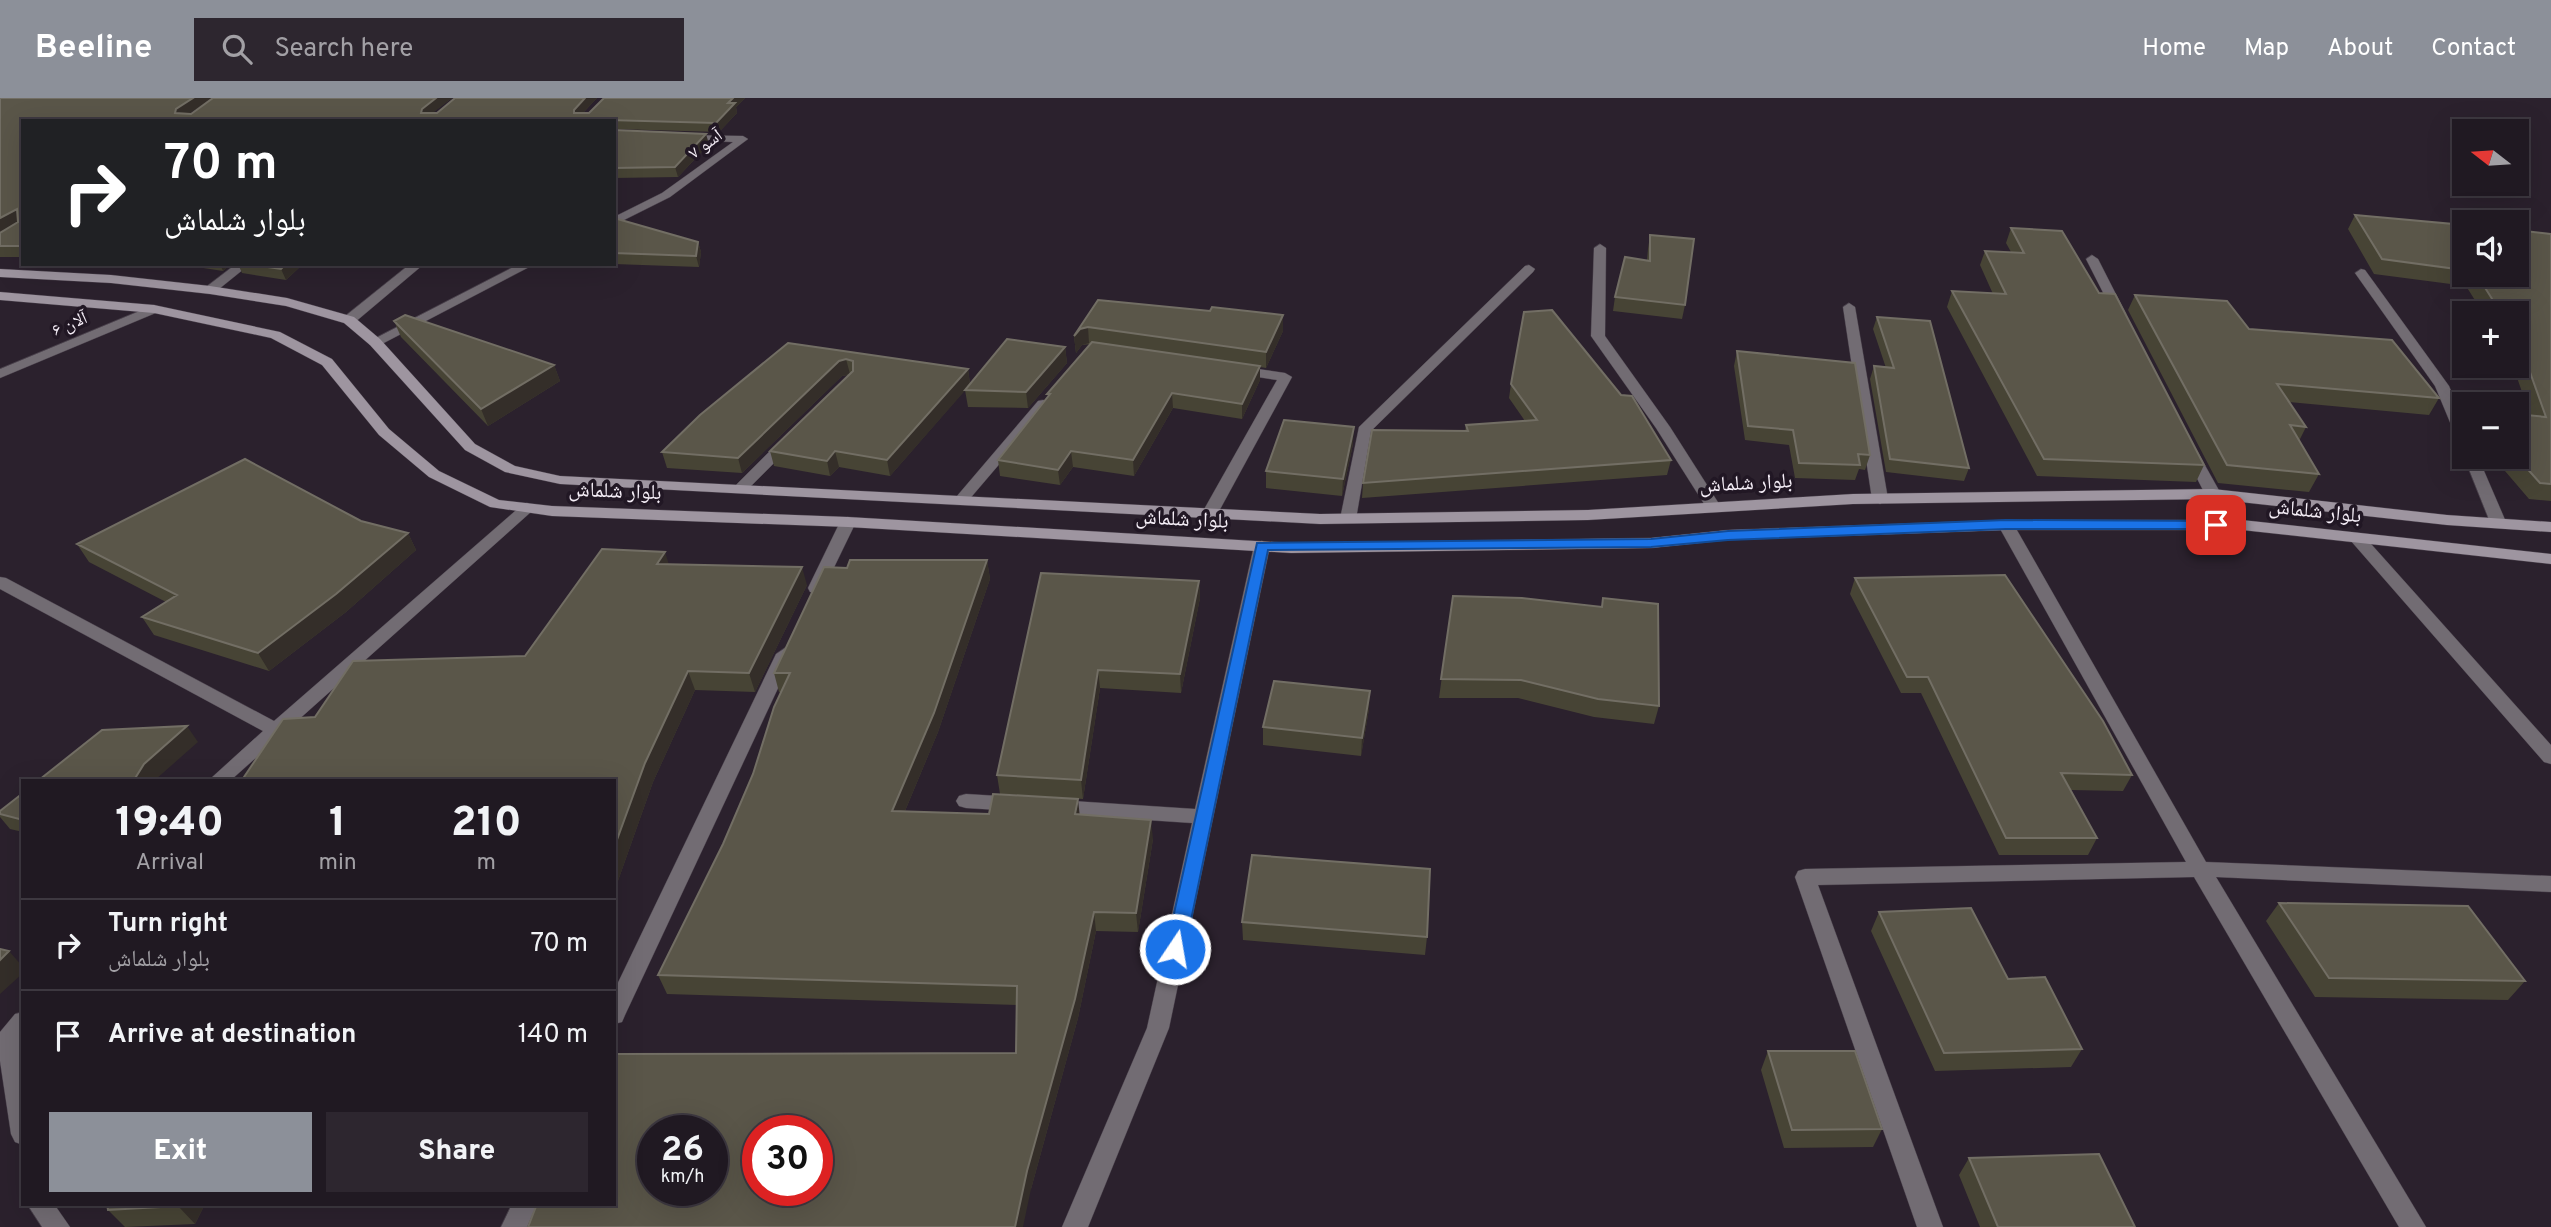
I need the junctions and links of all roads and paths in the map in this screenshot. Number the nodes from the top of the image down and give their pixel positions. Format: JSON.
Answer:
{"nodes":[{"id":1,"x":666,"y":136,"type":"edge"},
{"id":2,"x":616,"y":221,"type":"edge"},
{"id":3,"x":1600,"y":248,"type":"dead end"},
{"id":4,"x":2092,"y":259,"type":"dead end"},
{"id":5,"x":241,"y":266,"type":"edge"},
{"id":6,"x":416,"y":266,"type":"edge"},
{"id":7,"x":525,"y":266,"type":"edge"},
{"id":8,"x":1529,"y":269,"type":"dead end"},
{"id":9,"x":0,"y":273,"type":"edge"},
{"id":10,"x":2361,"y":273,"type":"dead end"},
{"id":11,"x":210,"y":290,"type":"junction"},
{"id":12,"x":0,"y":296,"type":"edge"},
{"id":13,"x":1849,"y":307,"type":"dead end"},
{"id":14,"x":155,"y":309,"type":"junction"},
{"id":15,"x":349,"y":320,"type":"junction"},
{"id":16,"x":2130,"y":333,"type":"edge"},
{"id":17,"x":375,"y":342,"type":"junction"},
{"id":18,"x":1220,"y":368,"type":"edge"},
{"id":19,"x":0,"y":374,"type":"edge"},
{"id":20,"x":1053,"y":393,"type":"edge"},
{"id":21,"x":2452,"y":410,"type":"edge"},
{"id":22,"x":2181,"y":432,"type":"edge"},
{"id":23,"x":795,"y":434,"type":"edge"},
{"id":24,"x":2476,"y":469,"type":"edge"},
{"id":25,"x":741,"y":488,"type":"junction"},
{"id":26,"x":2213,"y":494,"type":"junction"},
{"id":27,"x":962,"y":499,"type":"junction"},
{"id":28,"x":1880,"y":499,"type":"junction"},
{"id":29,"x":1713,"y":507,"type":"junction"},
{"id":30,"x":527,"y":508,"type":"junction"},
{"id":31,"x":1210,"y":513,"type":"junction"},
{"id":32,"x":2405,"y":516,"type":"junction"},
{"id":33,"x":1348,"y":519,"type":"junction"},
{"id":34,"x":2447,"y":520,"type":"junction"},
{"id":35,"x":848,"y":522,"type":"junction"},
{"id":36,"x":2497,"y":522,"type":"junction"},
{"id":37,"x":2006,"y":525,"type":"junction"},
{"id":38,"x":2551,"y":527,"type":"edge"},
{"id":39,"x":2357,"y":538,"type":"junction"},
{"id":40,"x":2423,"y":545,"type":"junction"},
{"id":41,"x":1262,"y":546,"type":"junction"},
{"id":42,"x":2471,"y":550,"type":"junction"},
{"id":43,"x":2551,"y":559,"type":"edge"},
{"id":44,"x":0,"y":582,"type":"edge"},
{"id":45,"x":806,"y":610,"type":"edge"},
{"id":46,"x":794,"y":636,"type":"edge"},
{"id":47,"x":275,"y":729,"type":"junction"},
{"id":48,"x":2551,"y":757,"type":"edge"},
{"id":49,"x":220,"y":779,"type":"edge"},
{"id":50,"x":967,"y":801,"type":"dead end"},
{"id":51,"x":1204,"y":817,"type":"junction"},
{"id":52,"x":2200,"y":869,"type":"junction"},
{"id":53,"x":2551,"y":884,"type":"edge"},
{"id":54,"x":616,"y":1011,"type":"edge"},
{"id":55,"x":21,"y":1023,"type":"edge"},
{"id":56,"x":4,"y":1043,"type":"edge"},
{"id":57,"x":21,"y":1124,"type":"edge"},
{"id":58,"x":41,"y":1206,"type":"edge"},
{"id":59,"x":524,"y":1206,"type":"edge"},
{"id":60,"x":57,"y":1227,"type":"edge"},
{"id":61,"x":514,"y":1227,"type":"edge"},
{"id":62,"x":1076,"y":1227,"type":"edge"},
{"id":63,"x":1930,"y":1227,"type":"edge"},
{"id":64,"x":2413,"y":1227,"type":"edge"}],
"edges":[{"from":1,"to":2,"type":"street","name":"آسو ۷"},
{"from":3,"to":29,"type":"street"},
{"from":4,"to":16,"type":"street"},
{"from":5,"to":11,"type":"street"},
{"from":6,"to":15,"type":"street"},
{"from":7,"to":17,"type":"street"},
{"from":8,"to":33,"type":"street"},
{"from":9,"to":11,"type":"main road","name":"بلوار شلماش"},
{"from":10,"to":21,"type":"street"},
{"from":11,"to":15,"type":"main road","name":"بلوار شلماش"},
{"from":12,"to":14,"type":"main road","name":"بلوار شلماش"},
{"from":13,"to":28,"type":"street"},
{"from":14,"to":19,"type":"street","name":"آلان ۶"},
{"from":14,"to":30,"type":"main road","name":"بلوار شلماش"},
{"from":15,"to":17,"type":"main road","name":"بلوار شلماش"},
{"from":17,"to":25,"type":"main road","name":"بلوار شلماش"},
{"from":18,"to":31,"type":"street"},
{"from":20,"to":27,"type":"street"},
{"from":22,"to":26,"type":"street"},
{"from":23,"to":25,"type":"street"},
{"from":24,"to":36,"type":"street"},
{"from":25,"to":27,"type":"main road","name":"بلوار شلماش"},
{"from":26,"to":28,"type":"main road","name":"بلوار شلماش"},
{"from":26,"to":32,"type":"main road","name":"بلوار شلماش"},
{"from":27,"to":31,"type":"main road","name":"بلوار شلماش"},
{"from":28,"to":29,"type":"main road","name":"بلوار شلماش"},
{"from":29,"to":33,"type":"main road","name":"بلوار شلماش"},
{"from":30,"to":35,"type":"main road","name":"بلوار شلماش"},
{"from":30,"to":47,"type":"street"},
{"from":31,"to":33,"type":"main road","name":"بلوار شلماش"},
{"from":32,"to":34,"type":"main road","name":"بلوار شلماش"},
{"from":32,"to":40,"type":"main road"},
{"from":34,"to":36,"type":"main road","name":"بلوار شلماش"},
{"from":34,"to":42,"type":"main road"},
{"from":35,"to":41,"type":"main road","name":"بلوار شلماش"},
{"from":35,"to":45,"type":"street"},
{"from":36,"to":38,"type":"main road","name":"بلوار شلماش"},
{"from":37,"to":39,"type":"main road","name":"بلوار شلماش"},
{"from":37,"to":41,"type":"main road","name":"بلوار شلماش"},
{"from":37,"to":52,"type":"street"},
{"from":39,"to":40,"type":"main road","name":"بلوار شلماش"},
{"from":39,"to":48,"type":"street"},
{"from":40,"to":42,"type":"main road","name":"بلوار شلماش"},
{"from":41,"to":51,"type":"street"},
{"from":42,"to":43,"type":"main road","name":"بلوار شلماش"},
{"from":44,"to":47,"type":"street"},
{"from":46,"to":54,"type":"street"},
{"from":47,"to":49,"type":"street"},
{"from":50,"to":51,"type":"street"},
{"from":51,"to":62,"type":"street"},
{"from":52,"to":53,"type":"street"},
{"from":52,"to":63,"type":"street"},
{"from":52,"to":64,"type":"street"},
{"from":55,"to":56,"type":"street"},
{"from":56,"to":57,"type":"street"},
{"from":58,"to":60,"type":"street"},
{"from":59,"to":61,"type":"street"}]}
